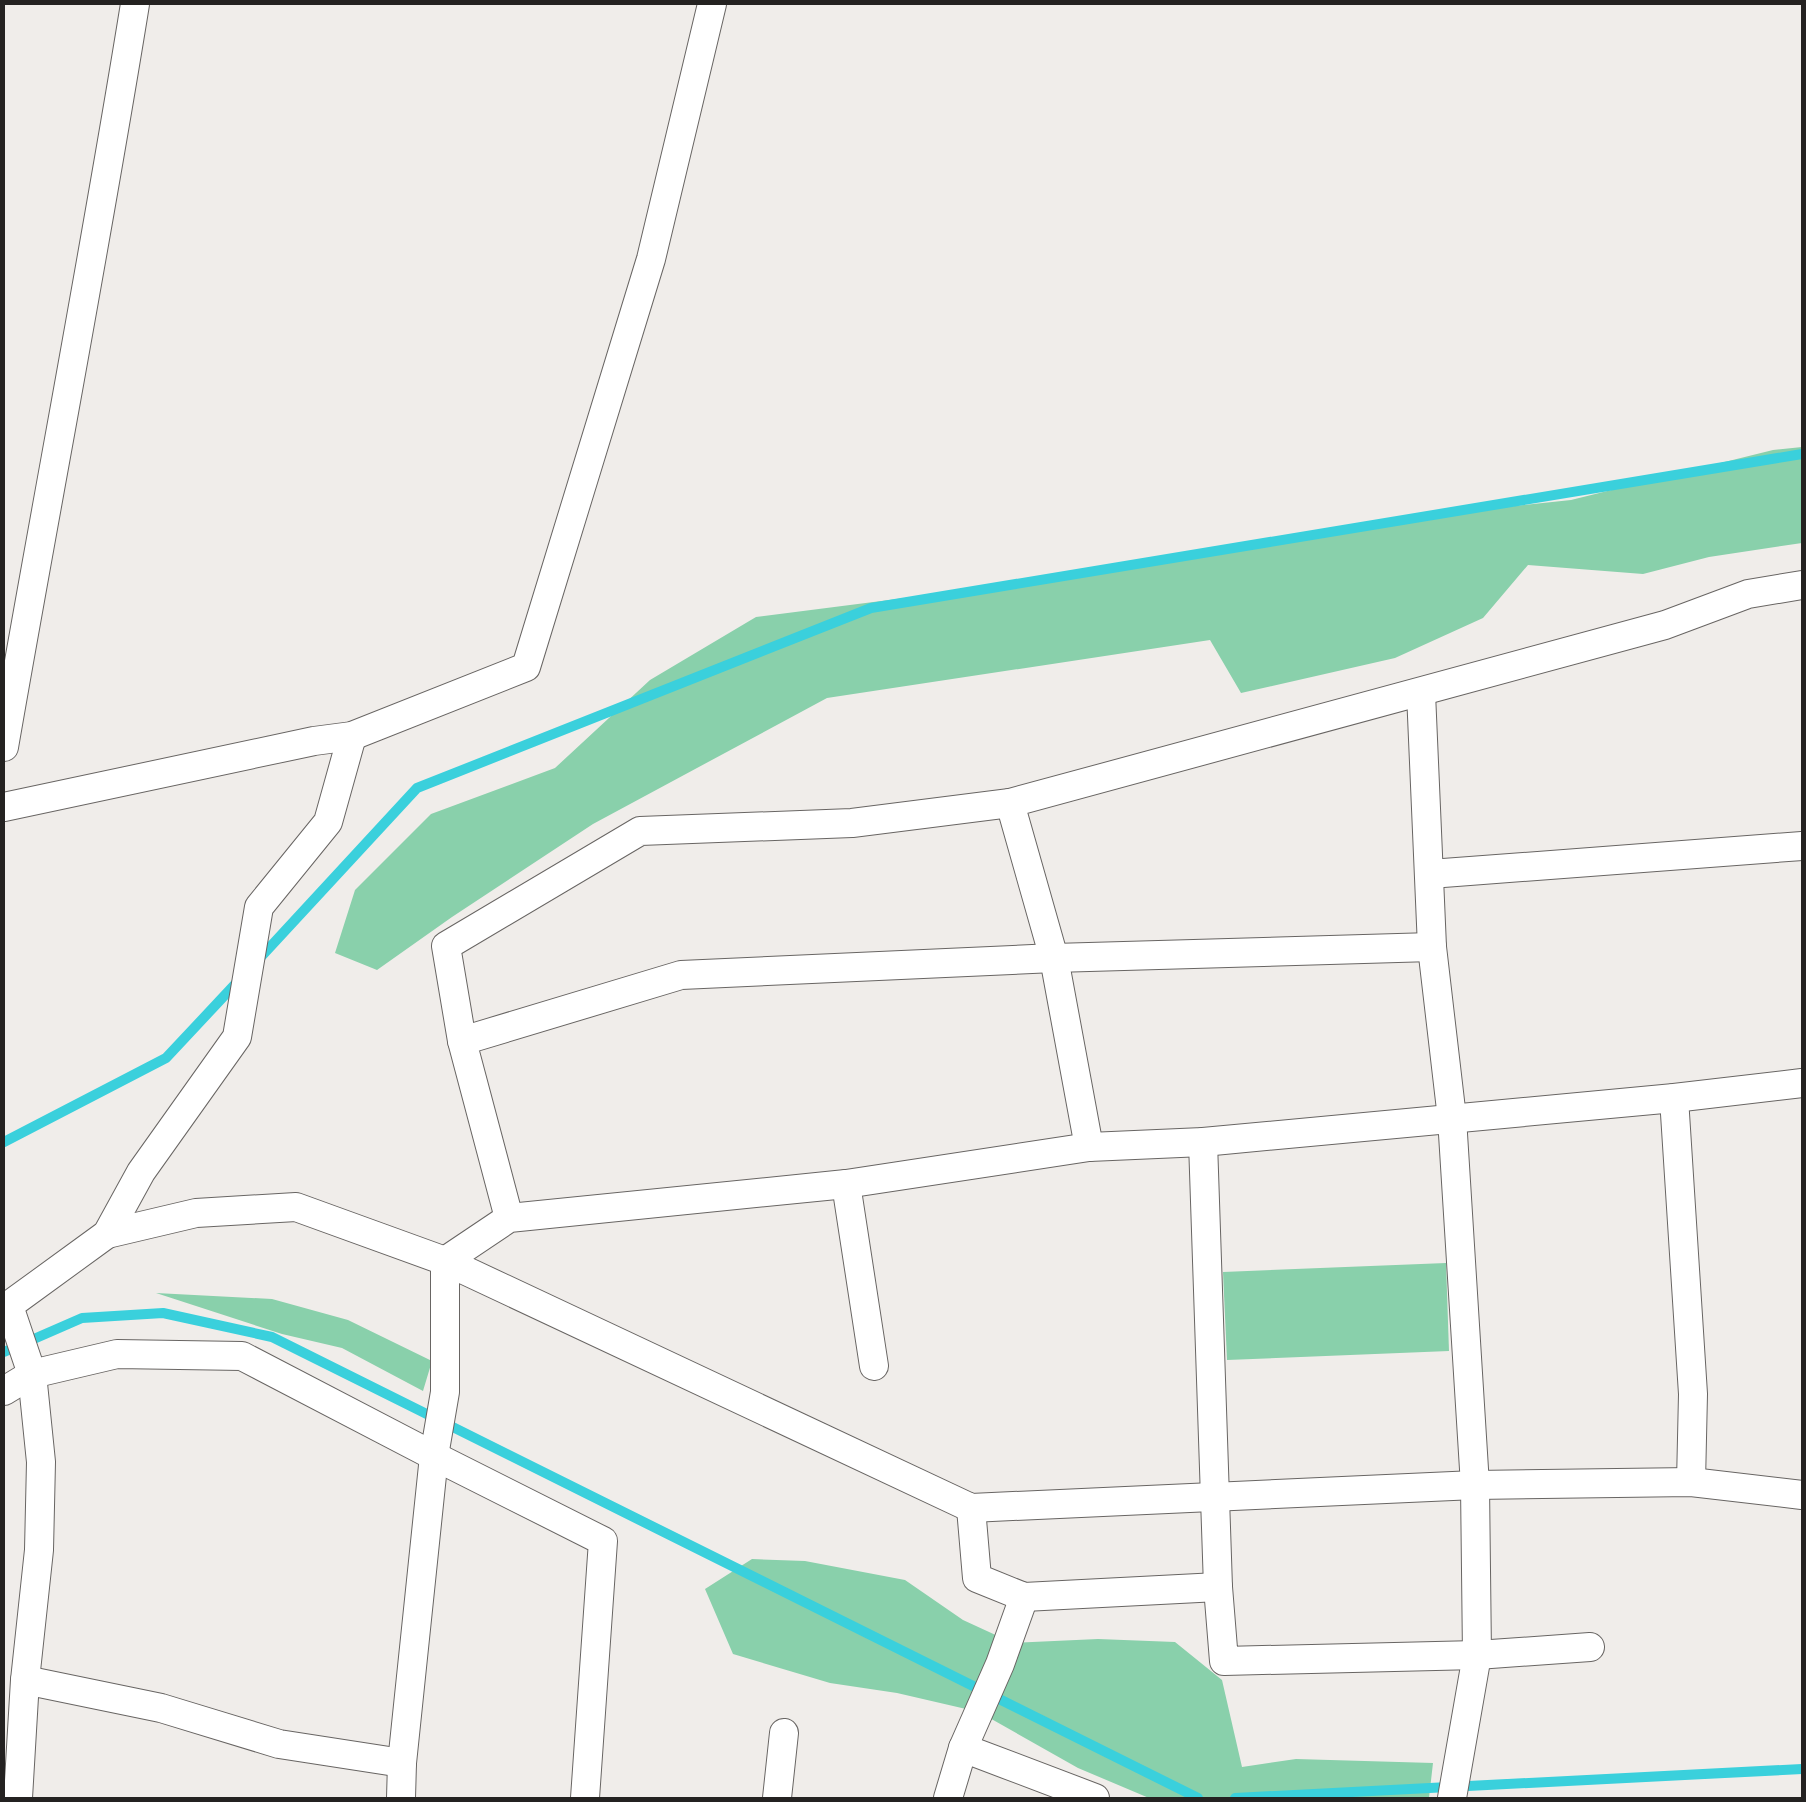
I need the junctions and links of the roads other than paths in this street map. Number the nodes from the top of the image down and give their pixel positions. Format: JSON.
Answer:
{"nodes":[{"id":1,"x":135,"y":4,"type":"edge"},
{"id":2,"x":712,"y":4,"type":"edge"},
{"id":3,"x":1802,"y":585,"type":"edge"},
{"id":4,"x":1421,"y":693,"type":"junction"},
{"id":5,"x":352,"y":736,"type":"junction"},
{"id":6,"x":4,"y":747,"type":"edge"},
{"id":7,"x":1010,"y":803,"type":"junction"},
{"id":8,"x":4,"y":807,"type":"edge"},
{"id":9,"x":1802,"y":846,"type":"edge"},
{"id":10,"x":1430,"y":874,"type":"junction"},
{"id":11,"x":1432,"y":947,"type":"junction"},
{"id":12,"x":1054,"y":958,"type":"junction"},
{"id":13,"x":462,"y":1041,"type":"junction"},
{"id":14,"x":1802,"y":1083,"type":"edge"},
{"id":15,"x":1674,"y":1098,"type":"junction"},
{"id":16,"x":1452,"y":1118,"type":"junction"},
{"id":17,"x":1203,"y":1142,"type":"junction"},
{"id":18,"x":1089,"y":1147,"type":"junction"},
{"id":19,"x":846,"y":1184,"type":"junction"},
{"id":20,"x":509,"y":1218,"type":"junction"},
{"id":21,"x":106,"y":1234,"type":"junction"},
{"id":22,"x":445,"y":1261,"type":"junction"},
{"id":23,"x":6,"y":1308,"type":"edge"},
{"id":24,"x":874,"y":1366,"type":"dead end"},
{"id":25,"x":32,"y":1374,"type":"junction"},
{"id":26,"x":4,"y":1391,"type":"edge"},
{"id":27,"x":436,"y":1446,"type":"junction"},
{"id":28,"x":1691,"y":1482,"type":"junction"},
{"id":29,"x":1475,"y":1485,"type":"junction"},
{"id":30,"x":1802,"y":1495,"type":"edge"},
{"id":31,"x":1215,"y":1496,"type":"junction"},
{"id":32,"x":971,"y":1508,"type":"junction"},
{"id":33,"x":1218,"y":1587,"type":"junction"},
{"id":34,"x":1024,"y":1597,"type":"junction"},
{"id":35,"x":1590,"y":1647,"type":"dead end"},
{"id":36,"x":1477,"y":1654,"type":"junction"},
{"id":37,"x":25,"y":1680,"type":"junction"},
{"id":38,"x":784,"y":1732,"type":"dead end"},
{"id":39,"x":963,"y":1748,"type":"junction"},
{"id":40,"x":402,"y":1763,"type":"junction"},
{"id":41,"x":18,"y":1798,"type":"edge"},
{"id":42,"x":401,"y":1798,"type":"edge"},
{"id":43,"x":585,"y":1798,"type":"edge"},
{"id":44,"x":777,"y":1798,"type":"edge"},
{"id":45,"x":948,"y":1798,"type":"edge"},
{"id":46,"x":1096,"y":1798,"type":"edge"},
{"id":47,"x":1452,"y":1798,"type":"edge"}],
"edges":[{"from":1,"to":6,"type":"street"},
{"from":2,"to":5,"type":"street"},
{"from":3,"to":4,"type":"street"},
{"from":4,"to":7,"type":"street"},
{"from":4,"to":10,"type":"street"},
{"from":5,"to":8,"type":"street"},
{"from":5,"to":21,"type":"street"},
{"from":7,"to":12,"type":"street"},
{"from":7,"to":13,"type":"street"},
{"from":9,"to":10,"type":"street"},
{"from":10,"to":11,"type":"street"},
{"from":11,"to":12,"type":"street"},
{"from":11,"to":16,"type":"street"},
{"from":12,"to":13,"type":"street"},
{"from":12,"to":18,"type":"street"},
{"from":13,"to":20,"type":"street"},
{"from":14,"to":15,"type":"street"},
{"from":15,"to":16,"type":"street"},
{"from":15,"to":28,"type":"street"},
{"from":16,"to":17,"type":"street"},
{"from":16,"to":29,"type":"street"},
{"from":17,"to":18,"type":"street"},
{"from":17,"to":31,"type":"street"},
{"from":18,"to":19,"type":"street"},
{"from":19,"to":20,"type":"street"},
{"from":19,"to":24,"type":"street"},
{"from":20,"to":22,"type":"street"},
{"from":21,"to":22,"type":"street"},
{"from":21,"to":23,"type":"street"},
{"from":22,"to":27,"type":"street"},
{"from":22,"to":32,"type":"street"},
{"from":23,"to":25,"type":"street"},
{"from":25,"to":26,"type":"street"},
{"from":25,"to":27,"type":"street"},
{"from":25,"to":37,"type":"street"},
{"from":27,"to":40,"type":"street"},
{"from":27,"to":43,"type":"street"},
{"from":28,"to":29,"type":"street"},
{"from":28,"to":30,"type":"street"},
{"from":29,"to":31,"type":"street"},
{"from":29,"to":36,"type":"street"},
{"from":31,"to":32,"type":"street"},
{"from":31,"to":33,"type":"street"},
{"from":32,"to":34,"type":"street"},
{"from":33,"to":34,"type":"street"},
{"from":33,"to":36,"type":"street"},
{"from":34,"to":39,"type":"street"},
{"from":35,"to":36,"type":"street"},
{"from":36,"to":47,"type":"street"},
{"from":37,"to":40,"type":"street"},
{"from":37,"to":41,"type":"street"},
{"from":38,"to":44,"type":"street"},
{"from":39,"to":45,"type":"street"},
{"from":39,"to":46,"type":"street"},
{"from":40,"to":42,"type":"street"}]}
